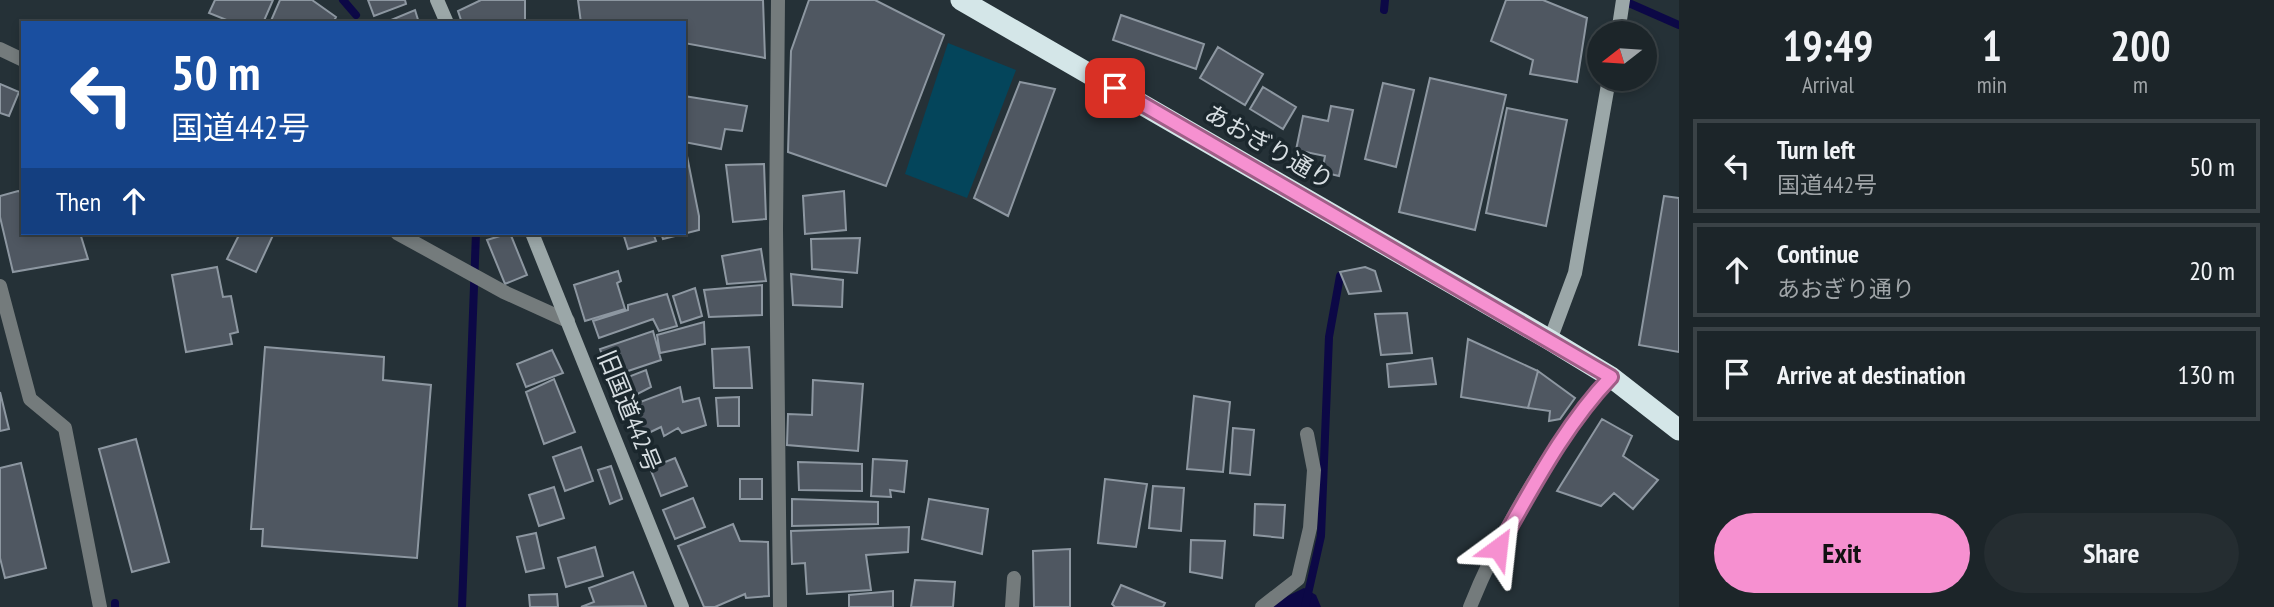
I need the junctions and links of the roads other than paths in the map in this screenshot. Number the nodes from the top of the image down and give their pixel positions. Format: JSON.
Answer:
{"nodes":[{"id":1,"x":438,"y":0,"type":"edge"},
{"id":2,"x":778,"y":0,"type":"edge"},
{"id":3,"x":961,"y":0,"type":"edge"},
{"id":4,"x":446,"y":21,"type":"edge"},
{"id":5,"x":0,"y":49,"type":"edge"},
{"id":6,"x":21,"y":59,"type":"edge"},
{"id":7,"x":1607,"y":91,"type":"edge"},
{"id":8,"x":401,"y":235,"type":"edge"},
{"id":9,"x":534,"y":235,"type":"edge"},
{"id":10,"x":0,"y":286,"type":"edge"},
{"id":11,"x":569,"y":321,"type":"junction"},
{"id":12,"x":1550,"y":340,"type":"junction"},
{"id":13,"x":1611,"y":377,"type":"junction"},
{"id":14,"x":1679,"y":430,"type":"edge"},
{"id":15,"x":1307,"y":434,"type":"dead end"},
{"id":16,"x":1014,"y":578,"type":"dead end"},
{"id":17,"x":100,"y":607,"type":"edge"},
{"id":18,"x":682,"y":607,"type":"edge"},
{"id":19,"x":780,"y":607,"type":"edge"},
{"id":20,"x":1012,"y":607,"type":"edge"},
{"id":21,"x":1262,"y":607,"type":"edge"},
{"id":22,"x":1470,"y":607,"type":"edge"}],
"edges":[{"from":1,"to":4,"type":"street"},
{"from":2,"to":19,"type":"street"},
{"from":3,"to":12,"type":"highway","name":"あおぎり通り"},
{"from":5,"to":6,"type":"street"},
{"from":7,"to":12,"type":"street"},
{"from":8,"to":11,"type":"street"},
{"from":9,"to":11,"type":"street","name":"旧国道442号"},
{"from":10,"to":17,"type":"street"},
{"from":11,"to":18,"type":"street","name":"旧国道442号"},
{"from":12,"to":13,"type":"highway","name":"あおぎり通り"},
{"from":13,"to":14,"type":"highway","name":"あおぎり通り"},
{"from":13,"to":22,"type":"street"},
{"from":15,"to":21,"type":"street"},
{"from":16,"to":20,"type":"street"}]}
